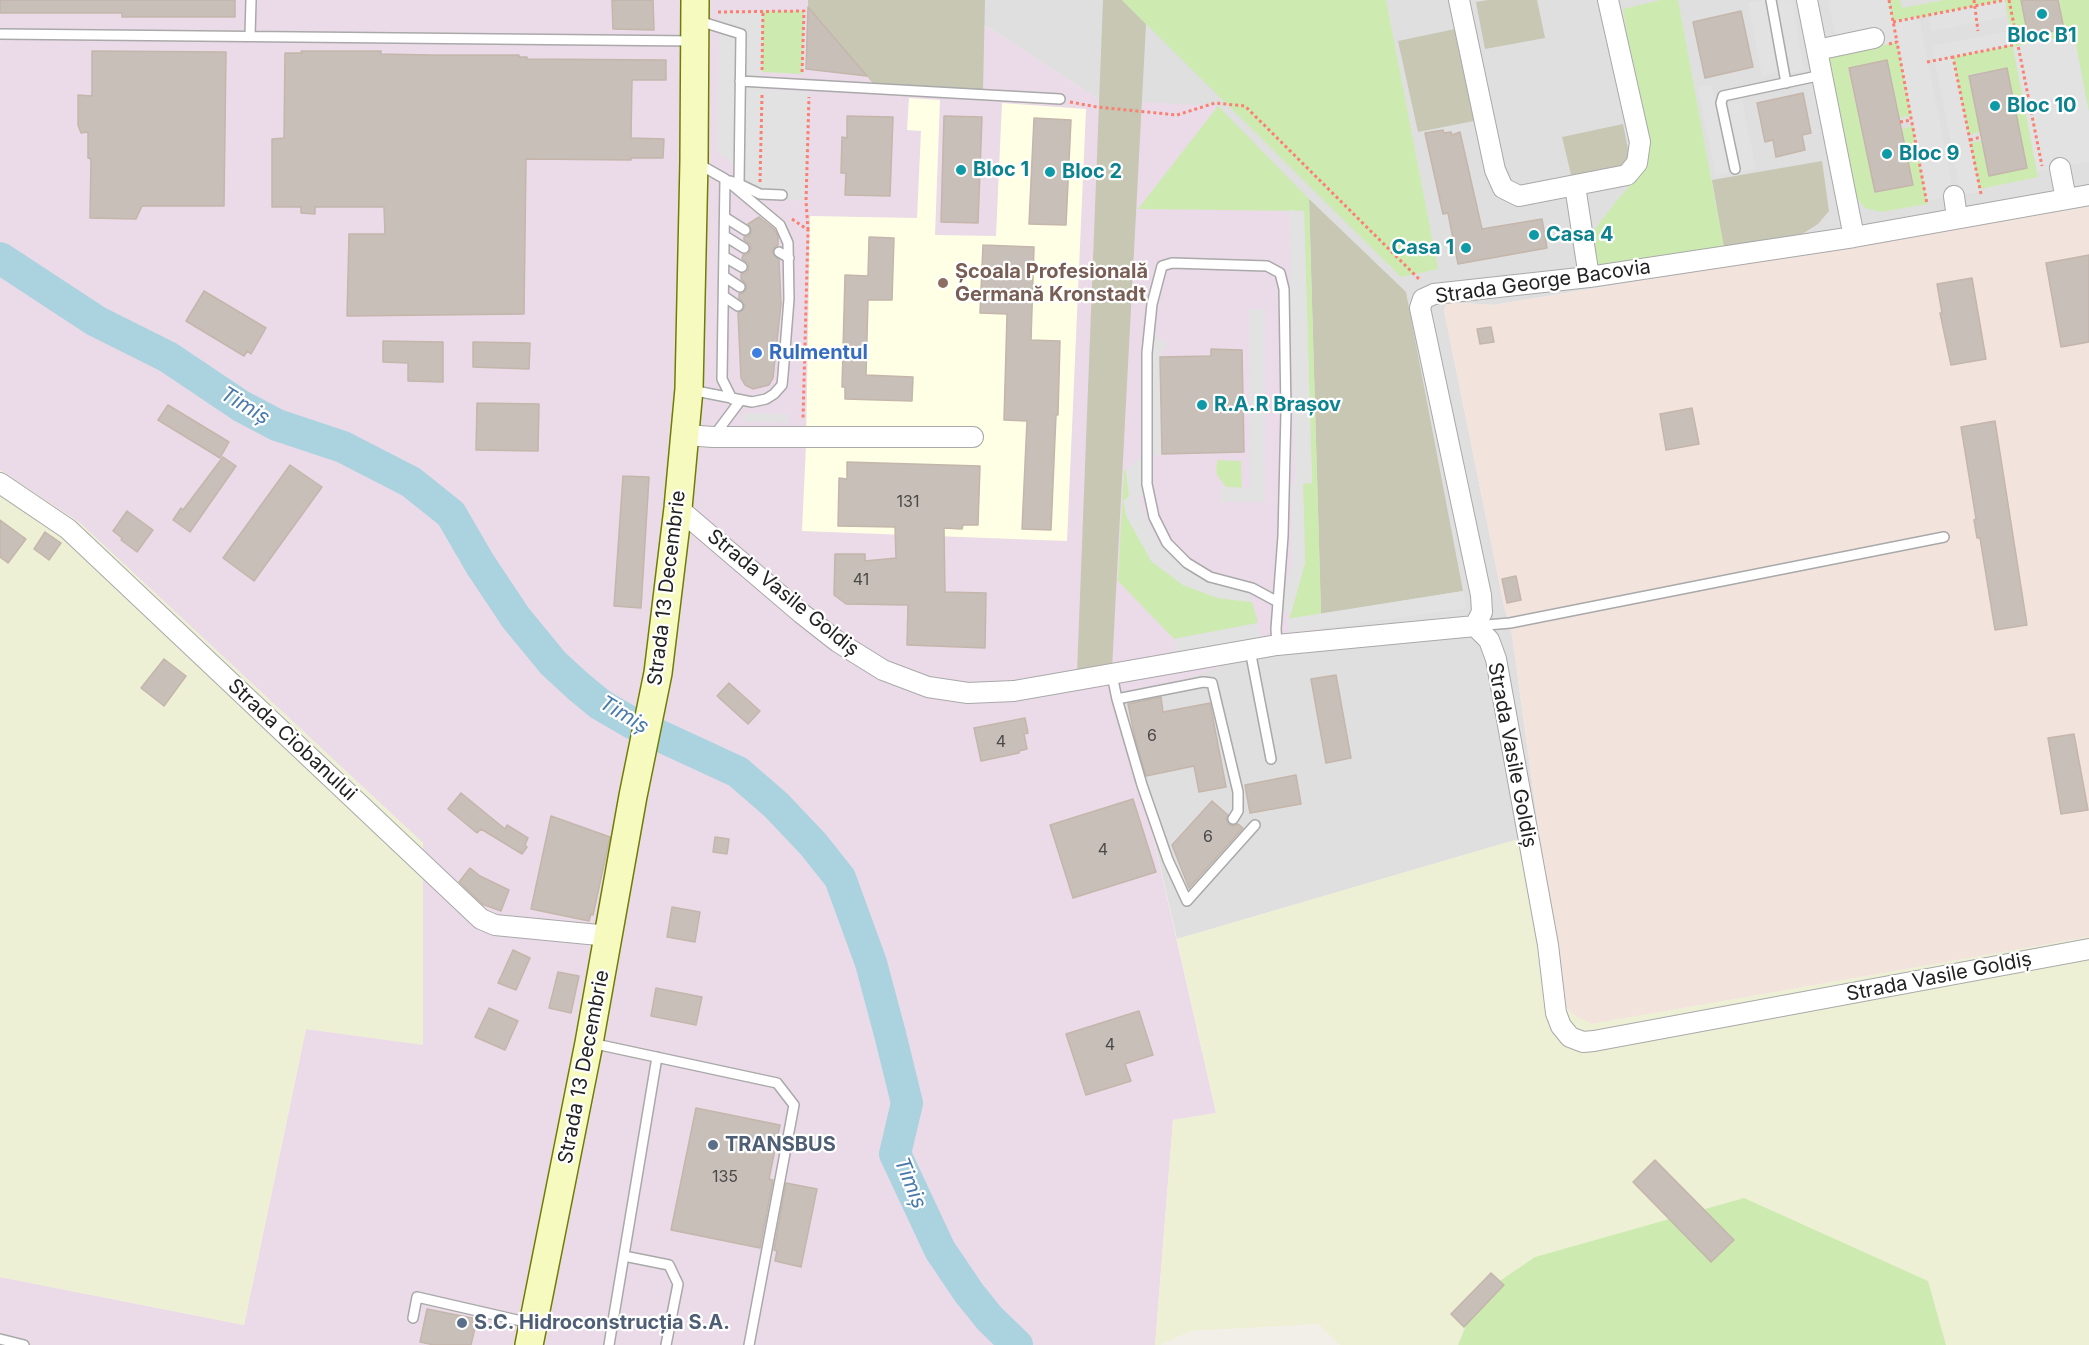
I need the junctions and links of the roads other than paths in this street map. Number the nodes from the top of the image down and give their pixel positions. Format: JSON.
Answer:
{"nodes":[{"id":1,"x":251,"y":0,"type":"edge"},
{"id":2,"x":1459,"y":0,"type":"edge"},
{"id":3,"x":1608,"y":0,"type":"edge"},
{"id":4,"x":1771,"y":0,"type":"edge"},
{"id":5,"x":1807,"y":0,"type":"edge"},
{"id":6,"x":701,"y":18,"type":"edge"},
{"id":7,"x":0,"y":34,"type":"edge"},
{"id":8,"x":250,"y":36,"type":"junction"},
{"id":9,"x":1880,"y":41,"type":"road end"},
{"id":10,"x":1817,"y":50,"type":"junction"},
{"id":11,"x":1822,"y":75,"type":"junction"},
{"id":12,"x":740,"y":81,"type":"junction"},
{"id":13,"x":1786,"y":83,"type":"junction"},
{"id":14,"x":1060,"y":99,"type":"road end"},
{"id":15,"x":694,"y":161,"type":"junction"},
{"id":16,"x":1735,"y":169,"type":"dead end"},
{"id":17,"x":2051,"y":169,"type":"road end"},
{"id":18,"x":725,"y":179,"type":"junction"},
{"id":19,"x":739,"y":184,"type":"junction"},
{"id":20,"x":1575,"y":186,"type":"junction"},
{"id":21,"x":782,"y":195,"type":"dead end"},
{"id":22,"x":2089,"y":195,"type":"edge"},
{"id":23,"x":1954,"y":196,"type":"dead end"},
{"id":24,"x":2066,"y":199,"type":"junction"},
{"id":25,"x":726,"y":218,"type":"junction"},
{"id":26,"x":1958,"y":218,"type":"junction"},
{"id":27,"x":745,"y":230,"type":"dead end"},
{"id":28,"x":725,"y":236,"type":"junction"},
{"id":29,"x":1854,"y":237,"type":"junction"},
{"id":30,"x":744,"y":248,"type":"dead end"},
{"id":31,"x":778,"y":252,"type":"dead end"},
{"id":32,"x":725,"y":257,"type":"junction"},
{"id":33,"x":789,"y":258,"type":"junction"},
{"id":34,"x":742,"y":267,"type":"dead end"},
{"id":35,"x":779,"y":272,"type":"dead end"},
{"id":36,"x":725,"y":277,"type":"junction"},
{"id":37,"x":1589,"y":277,"type":"junction"},
{"id":38,"x":789,"y":278,"type":"junction"},
{"id":39,"x":740,"y":287,"type":"dead end"},
{"id":40,"x":724,"y":297,"type":"junction"},
{"id":41,"x":738,"y":306,"type":"dead end"},
{"id":42,"x":778,"y":334,"type":"dead end"},
{"id":43,"x":787,"y":340,"type":"junction"},
{"id":44,"x":689,"y":389,"type":"junction"},
{"id":45,"x":736,"y":400,"type":"junction"},
{"id":46,"x":686,"y":435,"type":"junction"},
{"id":47,"x":713,"y":437,"type":"junction"},
{"id":48,"x":973,"y":437,"type":"dead end"},
{"id":49,"x":0,"y":483,"type":"edge"},
{"id":50,"x":678,"y":508,"type":"junction"},
{"id":51,"x":1944,"y":537,"type":"dead end"},
{"id":52,"x":1278,"y":602,"type":"junction"},
{"id":53,"x":1475,"y":626,"type":"junction"},
{"id":54,"x":1277,"y":645,"type":"junction"},
{"id":55,"x":1250,"y":650,"type":"junction"},
{"id":56,"x":1178,"y":663,"type":"junction"},
{"id":57,"x":1112,"y":675,"type":"junction"},
{"id":58,"x":1183,"y":686,"type":"junction"},
{"id":59,"x":1117,"y":699,"type":"junction"},
{"id":60,"x":1271,"y":759,"type":"dead end"},
{"id":61,"x":1233,"y":819,"type":"dead end"},
{"id":62,"x":1255,"y":825,"type":"dead end"},
{"id":63,"x":609,"y":936,"type":"junction"},
{"id":64,"x":2088,"y":950,"type":"edge"},
{"id":65,"x":589,"y":1043,"type":"junction"},
{"id":66,"x":657,"y":1057,"type":"junction"},
{"id":67,"x":624,"y":1256,"type":"junction"},
{"id":68,"x":413,"y":1318,"type":"dead end"},
{"id":69,"x":531,"y":1334,"type":"edge"},
{"id":70,"x":0,"y":1339,"type":"edge"},
{"id":71,"x":24,"y":1345,"type":"edge"},
{"id":72,"x":609,"y":1345,"type":"edge"},
{"id":73,"x":666,"y":1345,"type":"edge"},
{"id":74,"x":749,"y":1345,"type":"edge"}],
"edges":[{"from":1,"to":8,"type":"lane"},
{"from":2,"to":20,"type":"street"},
{"from":3,"to":20,"type":"street"},
{"from":4,"to":13,"type":"lane"},
{"from":5,"to":10,"type":"street"},
{"from":6,"to":8,"type":"lane"},
{"from":6,"to":12,"type":"lane"},
{"from":6,"to":15,"type":"main road","name":"Strada 13 Decembrie"},
{"from":7,"to":8,"type":"lane"},
{"from":9,"to":10,"type":"street"},
{"from":10,"to":11,"type":"street"},
{"from":11,"to":13,"type":"lane"},
{"from":11,"to":29,"type":"street"},
{"from":12,"to":14,"type":"lane"},
{"from":12,"to":19,"type":"lane"},
{"from":13,"to":16,"type":"lane"},
{"from":15,"to":18,"type":"lane"},
{"from":15,"to":44,"type":"main road","name":"Strada 13 Decembrie"},
{"from":17,"to":24,"type":"street"},
{"from":18,"to":19,"type":"lane"},
{"from":18,"to":25,"type":"lane"},
{"from":18,"to":33,"type":"lane"},
{"from":19,"to":21,"type":"lane"},
{"from":20,"to":37,"type":"street"},
{"from":22,"to":24,"type":"street","name":"Strada George Bacovia"},
{"from":23,"to":26,"type":"street"},
{"from":24,"to":26,"type":"street","name":"Strada George Bacovia"},
{"from":25,"to":27,"type":"lane"},
{"from":25,"to":28,"type":"lane"},
{"from":26,"to":29,"type":"street","name":"Strada George Bacovia"},
{"from":28,"to":30,"type":"lane"},
{"from":28,"to":32,"type":"lane"},
{"from":29,"to":37,"type":"street","name":"Strada George Bacovia"},
{"from":31,"to":33,"type":"lane"},
{"from":32,"to":34,"type":"lane"},
{"from":32,"to":36,"type":"lane"},
{"from":33,"to":38,"type":"lane"},
{"from":35,"to":38,"type":"lane"},
{"from":36,"to":39,"type":"lane"},
{"from":36,"to":40,"type":"lane"},
{"from":37,"to":53,"type":"street","name":"Strada George Bacovia"},
{"from":38,"to":43,"type":"lane"},
{"from":40,"to":41,"type":"lane"},
{"from":40,"to":45,"type":"lane"},
{"from":42,"to":43,"type":"lane"},
{"from":43,"to":45,"type":"lane"},
{"from":44,"to":45,"type":"lane"},
{"from":44,"to":46,"type":"main road","name":"Strada 13 Decembrie"},
{"from":45,"to":47,"type":"lane"},
{"from":46,"to":47,"type":"street"},
{"from":46,"to":50,"type":"main road","name":"Strada 13 Decembrie"},
{"from":47,"to":48,"type":"street"},
{"from":49,"to":63,"type":"street","name":"Strada Ciobanului"},
{"from":50,"to":57,"type":"street","name":"Strada Vasile Goldiș"},
{"from":50,"to":63,"type":"main road","name":"Strada 13 Decembrie"},
{"from":51,"to":53,"type":"lane"},
{"from":52,"to":52,"type":"lane"},
{"from":52,"to":54,"type":"lane"},
{"from":53,"to":54,"type":"street","name":"Strada Vasile Goldiș"},
{"from":53,"to":64,"type":"street","name":"Strada Vasile Goldiș"},
{"from":54,"to":55,"type":"street","name":"Strada Vasile Goldiș"},
{"from":55,"to":56,"type":"street","name":"Strada Vasile Goldiș"},
{"from":55,"to":60,"type":"lane"},
{"from":56,"to":57,"type":"street","name":"Strada Vasile Goldiș"},
{"from":56,"to":58,"type":"lane"},
{"from":57,"to":59,"type":"lane"},
{"from":58,"to":59,"type":"lane"},
{"from":58,"to":61,"type":"lane"},
{"from":59,"to":62,"type":"lane"},
{"from":63,"to":65,"type":"main road","name":"Strada 13 Decembrie"},
{"from":65,"to":66,"type":"lane"},
{"from":65,"to":69,"type":"main road","name":"Strada 13 Decembrie"},
{"from":66,"to":67,"type":"lane"},
{"from":66,"to":74,"type":"lane"},
{"from":67,"to":72,"type":"lane"},
{"from":67,"to":73,"type":"lane"},
{"from":68,"to":69,"type":"lane"},
{"from":70,"to":71,"type":"lane"}]}
